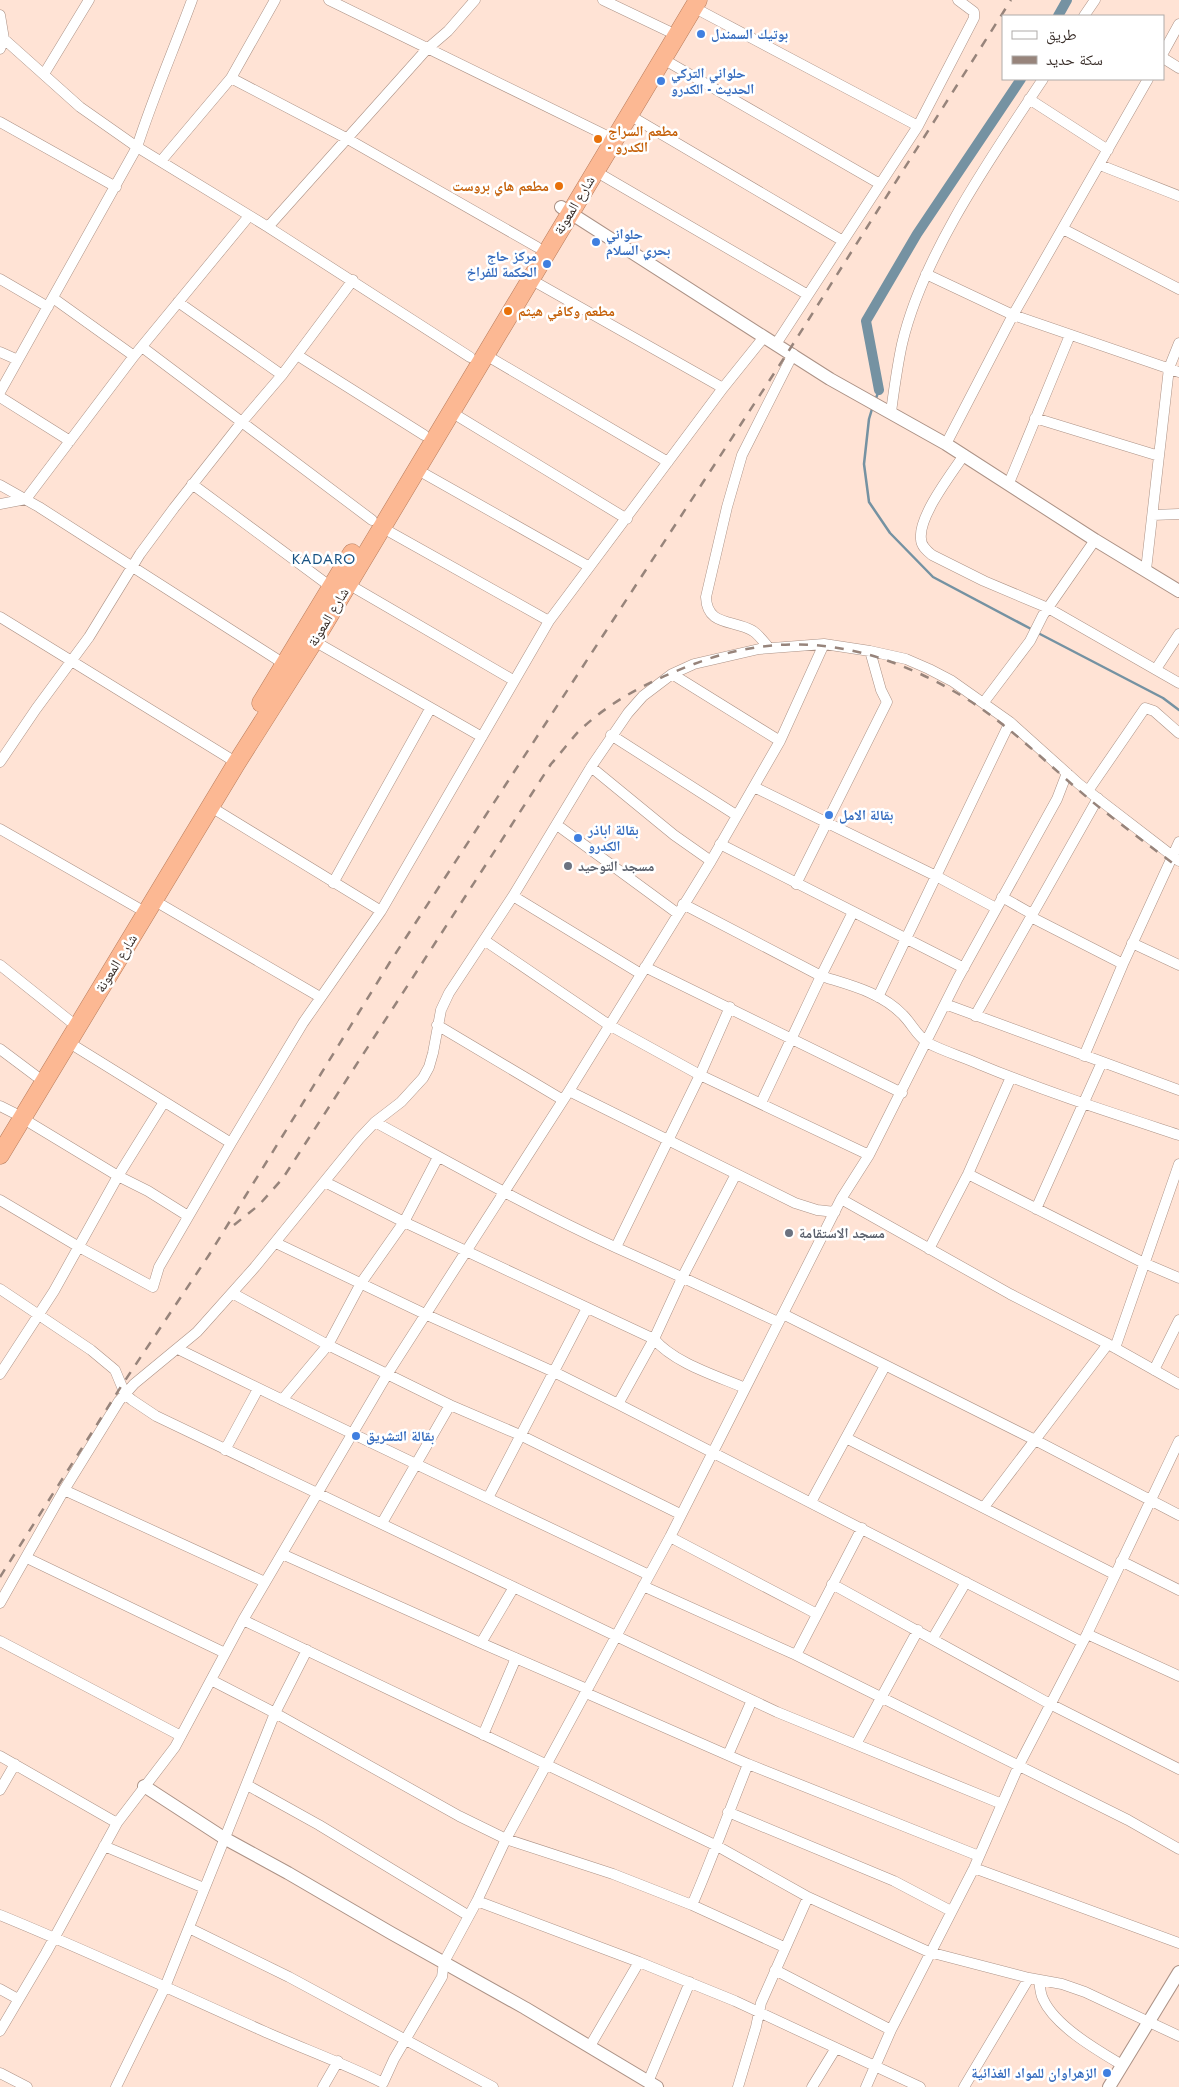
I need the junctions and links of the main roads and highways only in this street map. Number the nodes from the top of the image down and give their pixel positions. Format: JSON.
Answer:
{"nodes":[{"id":1,"x":692,"y":2,"type":"edge"},
{"id":2,"x":565,"y":210,"type":"junction"},
{"id":3,"x":477,"y":356,"type":"junction"},
{"id":4,"x":391,"y":500,"type":"junction"},
{"id":5,"x":339,"y":586,"type":"junction"},
{"id":6,"x":289,"y":668,"type":"junction"},
{"id":7,"x":12,"y":1112,"type":"edge"},
{"id":8,"x":0,"y":1135,"type":"edge"},
{"id":9,"x":0,"y":1155,"type":"edge"}],
"edges":[{"from":1,"to":2,"type":"highway","name":"شارع المعونة"},
{"from":1,"to":2,"type":"highway","name":"شارع المعونة"},
{"from":2,"to":3,"type":"highway","name":"شارع المعونة"},
{"from":2,"to":3,"type":"highway","name":"شارع المعونة"},
{"from":3,"to":4,"type":"highway","name":"شارع المعونة"},
{"from":3,"to":4,"type":"highway","name":"شارع المعونة"},
{"from":4,"to":5,"type":"highway","name":"شارع المعونة"},
{"from":5,"to":6,"type":"highway","name":"شارع المعونة"},
{"from":5,"to":6,"type":"highway","name":"شارع المعونة"},
{"from":6,"to":7,"type":"highway","name":"شارع المعونة"},
{"from":6,"to":7,"type":"highway","name":"شارع المعونة"},
{"from":7,"to":8,"type":"highway","name":"شارع المعونة"},
{"from":7,"to":9,"type":"highway","name":"شارع المعونة"}]}
